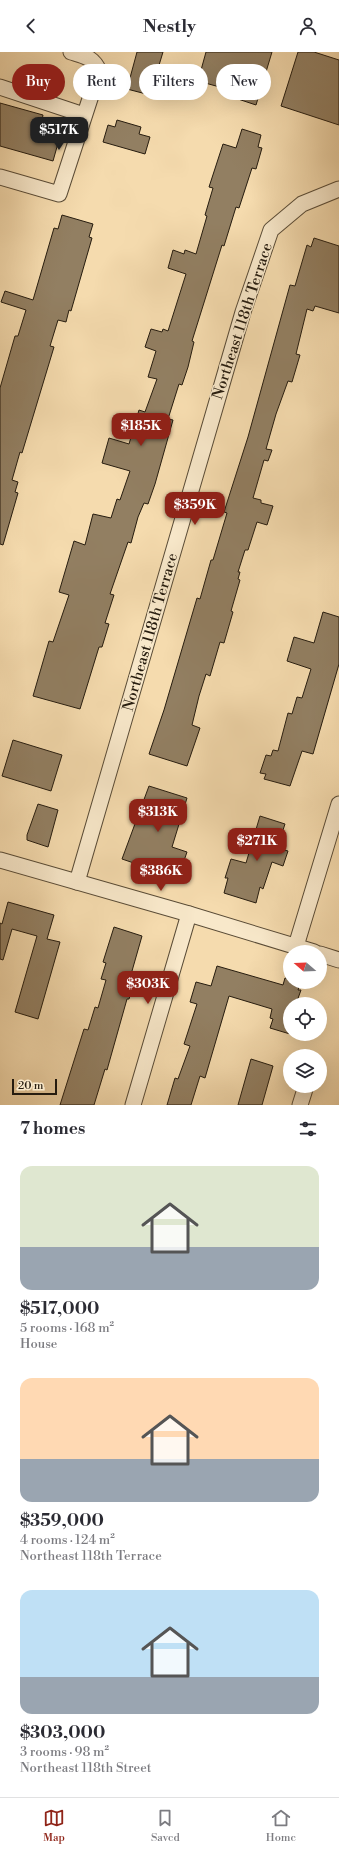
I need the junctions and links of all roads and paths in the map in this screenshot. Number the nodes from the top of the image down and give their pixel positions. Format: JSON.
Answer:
{"nodes":[{"id":1,"x":71,"y":52,"type":"edge"},
{"id":2,"x":0,"y":87,"type":"edge"},
{"id":3,"x":84,"y":116,"type":"junction"},
{"id":4,"x":0,"y":177,"type":"edge"},
{"id":5,"x":339,"y":189,"type":"edge"},
{"id":6,"x":339,"y":804,"type":"edge"},
{"id":7,"x":0,"y":860,"type":"edge"},
{"id":8,"x":77,"y":882,"type":"junction"},
{"id":9,"x":189,"y":914,"type":"junction"},
{"id":10,"x":293,"y":945,"type":"edge"},
{"id":11,"x":296,"y":945,"type":"edge"},
{"id":12,"x":327,"y":956,"type":"edge"},
{"id":13,"x":339,"y":960,"type":"edge"},
{"id":14,"x":304,"y":1093,"type":"edge"},
{"id":15,"x":133,"y":1105,"type":"edge"},
{"id":16,"x":300,"y":1105,"type":"edge"}],
"edges":[{"from":1,"to":3,"type":"street"},
{"from":2,"to":3,"type":"street"},
{"from":3,"to":4,"type":"street"},
{"from":5,"to":8,"type":"street","name":"Northeast 118th Terrace"},
{"from":6,"to":11,"type":"street"},
{"from":7,"to":8,"type":"street"},
{"from":8,"to":9,"type":"street"},
{"from":9,"to":10,"type":"street"},
{"from":9,"to":15,"type":"street"},
{"from":12,"to":13,"type":"street"},
{"from":14,"to":16,"type":"street"}]}
